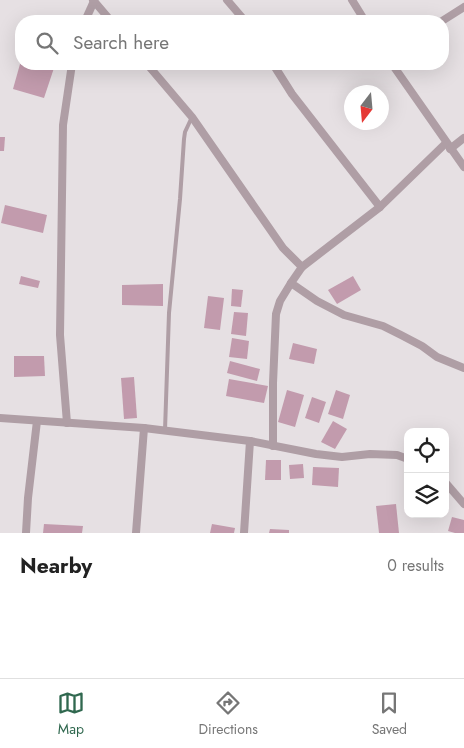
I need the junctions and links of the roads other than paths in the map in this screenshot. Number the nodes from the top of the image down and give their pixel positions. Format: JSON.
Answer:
{"nodes":[{"id":1,"x":94,"y":0,"type":"edge"},
{"id":2,"x":227,"y":0,"type":"edge"},
{"id":3,"x":352,"y":0,"type":"edge"},
{"id":4,"x":464,"y":7,"type":"edge"},
{"id":5,"x":88,"y":15,"type":"edge"},
{"id":6,"x":106,"y":15,"type":"edge"},
{"id":7,"x":240,"y":15,"type":"edge"},
{"id":8,"x":361,"y":15,"type":"edge"},
{"id":9,"x":449,"y":17,"type":"edge"},
{"id":10,"x":71,"y":70,"type":"edge"},
{"id":11,"x":152,"y":70,"type":"edge"},
{"id":12,"x":277,"y":70,"type":"edge"},
{"id":13,"x":396,"y":70,"type":"edge"},
{"id":14,"x":192,"y":117,"type":"junction"},
{"id":15,"x":464,"y":138,"type":"edge"},
{"id":16,"x":448,"y":146,"type":"junction"},
{"id":17,"x":464,"y":167,"type":"edge"},
{"id":18,"x":380,"y":206,"type":"junction"},
{"id":19,"x":302,"y":267,"type":"junction"},
{"id":20,"x":291,"y":283,"type":"junction"},
{"id":21,"x":464,"y":368,"type":"edge"},
{"id":22,"x":0,"y":418,"type":"edge"},
{"id":23,"x":37,"y":421,"type":"junction"},
{"id":24,"x":67,"y":423,"type":"junction"},
{"id":25,"x":144,"y":428,"type":"junction"},
{"id":26,"x":166,"y":430,"type":"junction"},
{"id":27,"x":250,"y":441,"type":"junction"},
{"id":28,"x":273,"y":446,"type":"junction"},
{"id":29,"x":404,"y":458,"type":"edge"},
{"id":30,"x":449,"y":487,"type":"edge"},
{"id":31,"x":464,"y":504,"type":"edge"},
{"id":32,"x":26,"y":533,"type":"edge"},
{"id":33,"x":136,"y":533,"type":"edge"},
{"id":34,"x":244,"y":533,"type":"edge"}],
"edges":[{"from":1,"to":5,"type":"street"},
{"from":1,"to":6,"type":"street"},
{"from":2,"to":7,"type":"street"},
{"from":3,"to":8,"type":"street"},
{"from":4,"to":9,"type":"street"},
{"from":10,"to":24,"type":"street"},
{"from":11,"to":14,"type":"street"},
{"from":12,"to":18,"type":"street"},
{"from":13,"to":16,"type":"street"},
{"from":14,"to":19,"type":"street"},
{"from":14,"to":26,"type":"lane"},
{"from":15,"to":16,"type":"street"},
{"from":16,"to":17,"type":"street"},
{"from":16,"to":18,"type":"street"},
{"from":18,"to":19,"type":"street"},
{"from":19,"to":20,"type":"street"},
{"from":20,"to":21,"type":"street"},
{"from":20,"to":28,"type":"street"},
{"from":22,"to":23,"type":"street"},
{"from":23,"to":24,"type":"street"},
{"from":23,"to":32,"type":"street"},
{"from":24,"to":25,"type":"street"},
{"from":25,"to":26,"type":"street"},
{"from":25,"to":33,"type":"street"},
{"from":26,"to":27,"type":"street"},
{"from":27,"to":28,"type":"street"},
{"from":27,"to":34,"type":"street"},
{"from":28,"to":29,"type":"street"},
{"from":30,"to":31,"type":"street"}]}
